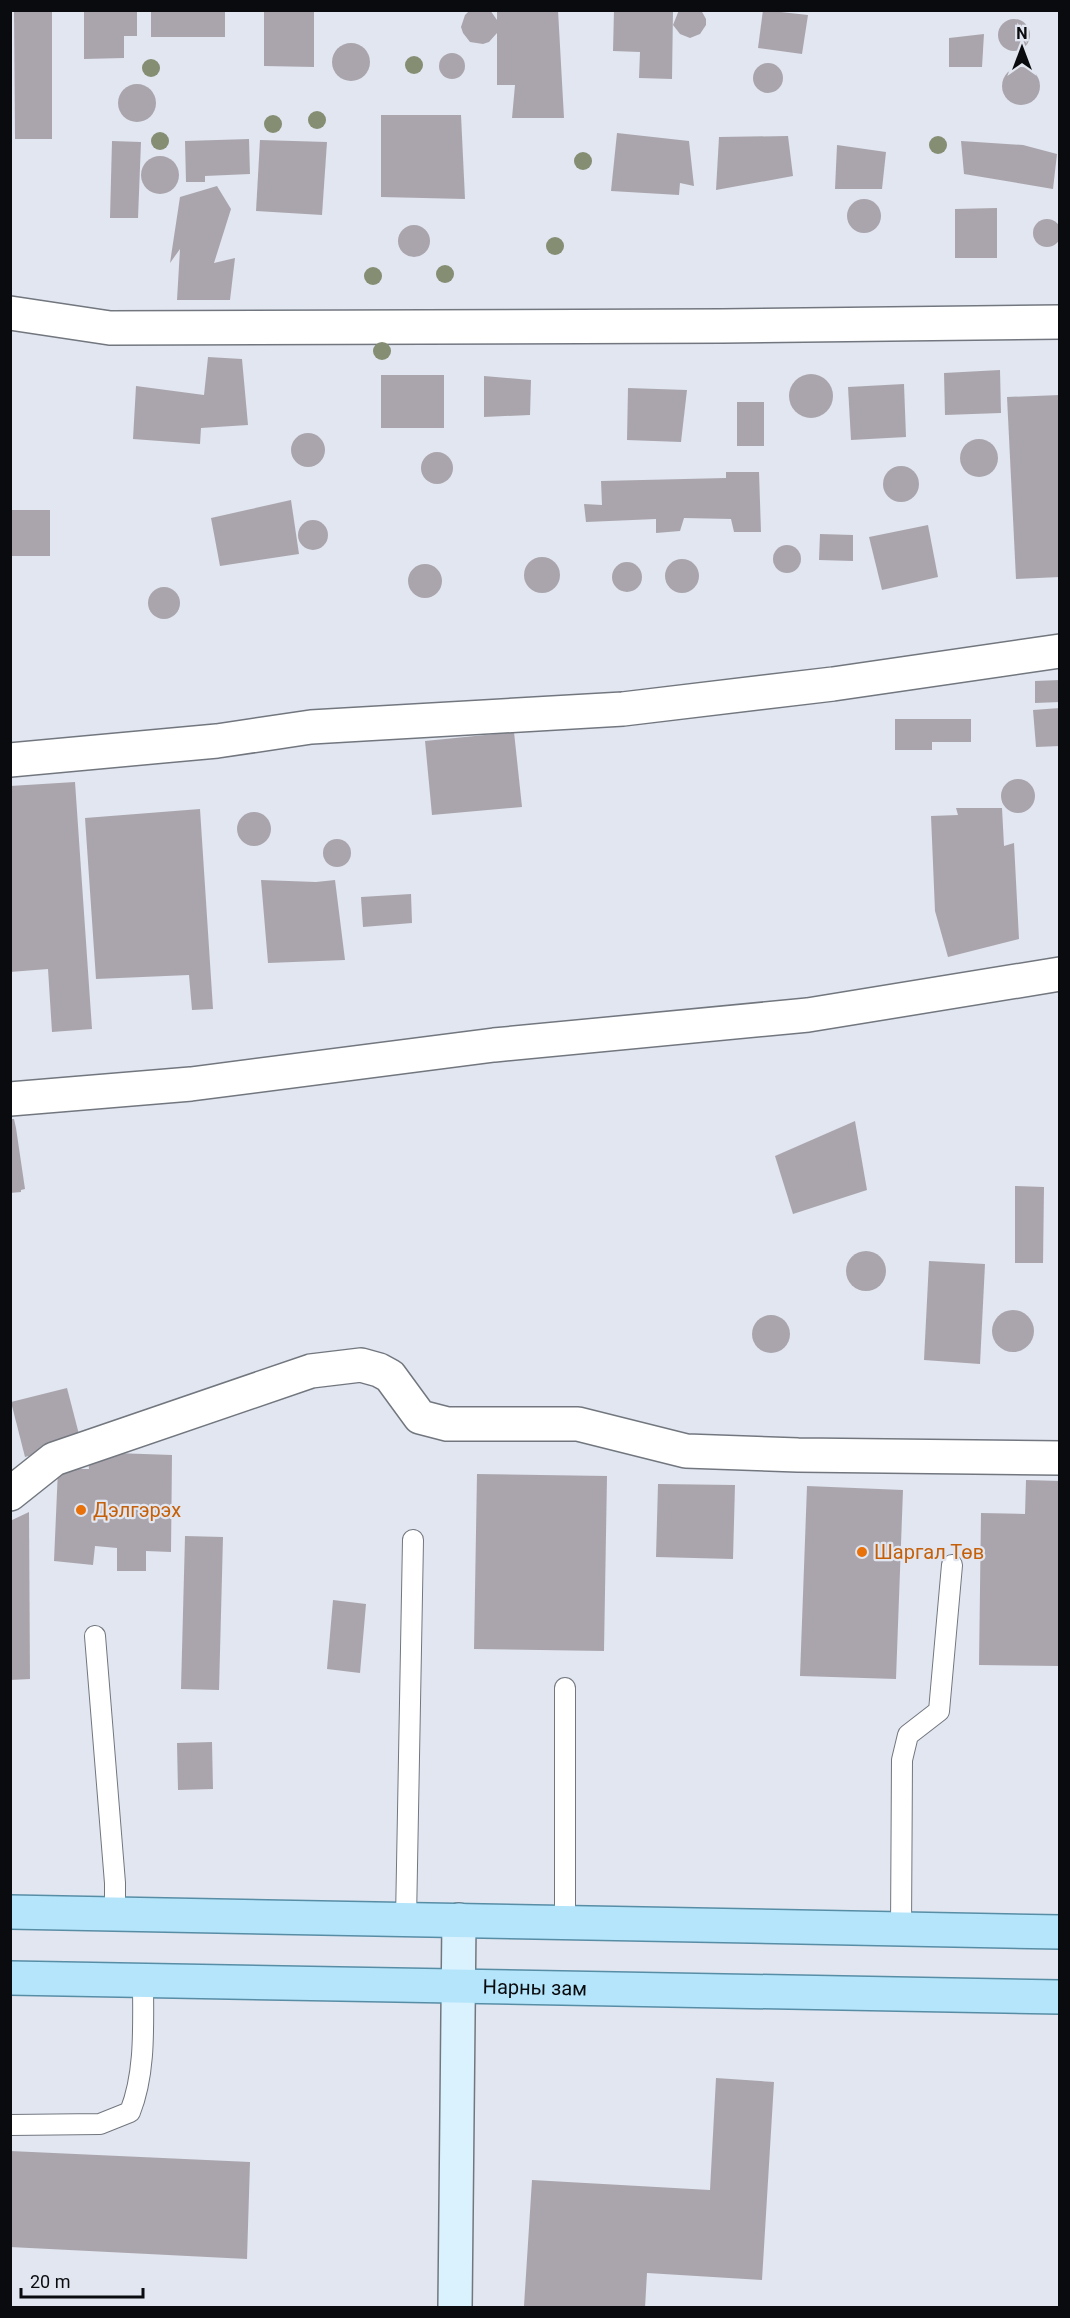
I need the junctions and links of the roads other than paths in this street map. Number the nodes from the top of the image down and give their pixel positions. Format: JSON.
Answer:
{"nodes":[{"id":1,"x":10,"y":312,"type":"edge"},
{"id":2,"x":1059,"y":322,"type":"edge"},
{"id":3,"x":1059,"y":651,"type":"edge"},
{"id":4,"x":10,"y":760,"type":"edge"},
{"id":5,"x":1059,"y":974,"type":"edge"},
{"id":6,"x":10,"y":1099,"type":"edge"},
{"id":7,"x":1059,"y":1458,"type":"edge"},
{"id":8,"x":10,"y":1494,"type":"edge"},
{"id":9,"x":413,"y":1540,"type":"dead end"},
{"id":10,"x":952,"y":1565,"type":"dead end"},
{"id":11,"x":95,"y":1636,"type":"dead end"},
{"id":12,"x":565,"y":1688,"type":"dead end"},
{"id":13,"x":10,"y":1912,"type":"edge"},
{"id":14,"x":115,"y":1914,"type":"junction"},
{"id":15,"x":406,"y":1920,"type":"junction"},
{"id":16,"x":459,"y":1920,"type":"junction"},
{"id":17,"x":565,"y":1923,"type":"junction"},
{"id":18,"x":901,"y":1930,"type":"junction"},
{"id":19,"x":1059,"y":1932,"type":"edge"},
{"id":20,"x":10,"y":1978,"type":"edge"},
{"id":21,"x":143,"y":1980,"type":"junction"},
{"id":22,"x":458,"y":1984,"type":"junction"},
{"id":23,"x":1059,"y":1997,"type":"edge"},
{"id":24,"x":10,"y":2125,"type":"edge"},
{"id":25,"x":455,"y":2307,"type":"edge"}],
"edges":[{"from":1,"to":2,"type":"street"},
{"from":3,"to":4,"type":"street"},
{"from":5,"to":6,"type":"street"},
{"from":7,"to":8,"type":"street"},
{"from":9,"to":15,"type":"lane"},
{"from":10,"to":18,"type":"lane"},
{"from":11,"to":14,"type":"lane"},
{"from":12,"to":17,"type":"lane"},
{"from":13,"to":14,"type":"main road"},
{"from":14,"to":15,"type":"main road"},
{"from":15,"to":16,"type":"main road"},
{"from":16,"to":17,"type":"main road"},
{"from":16,"to":22,"type":"main road"},
{"from":17,"to":18,"type":"main road"},
{"from":18,"to":19,"type":"main road"},
{"from":20,"to":21,"type":"main road","name":"Нарны зам"},
{"from":21,"to":22,"type":"main road","name":"Нарны зам"},
{"from":21,"to":24,"type":"lane"},
{"from":22,"to":23,"type":"main road","name":"Нарны зам"},
{"from":22,"to":25,"type":"main road"}]}
